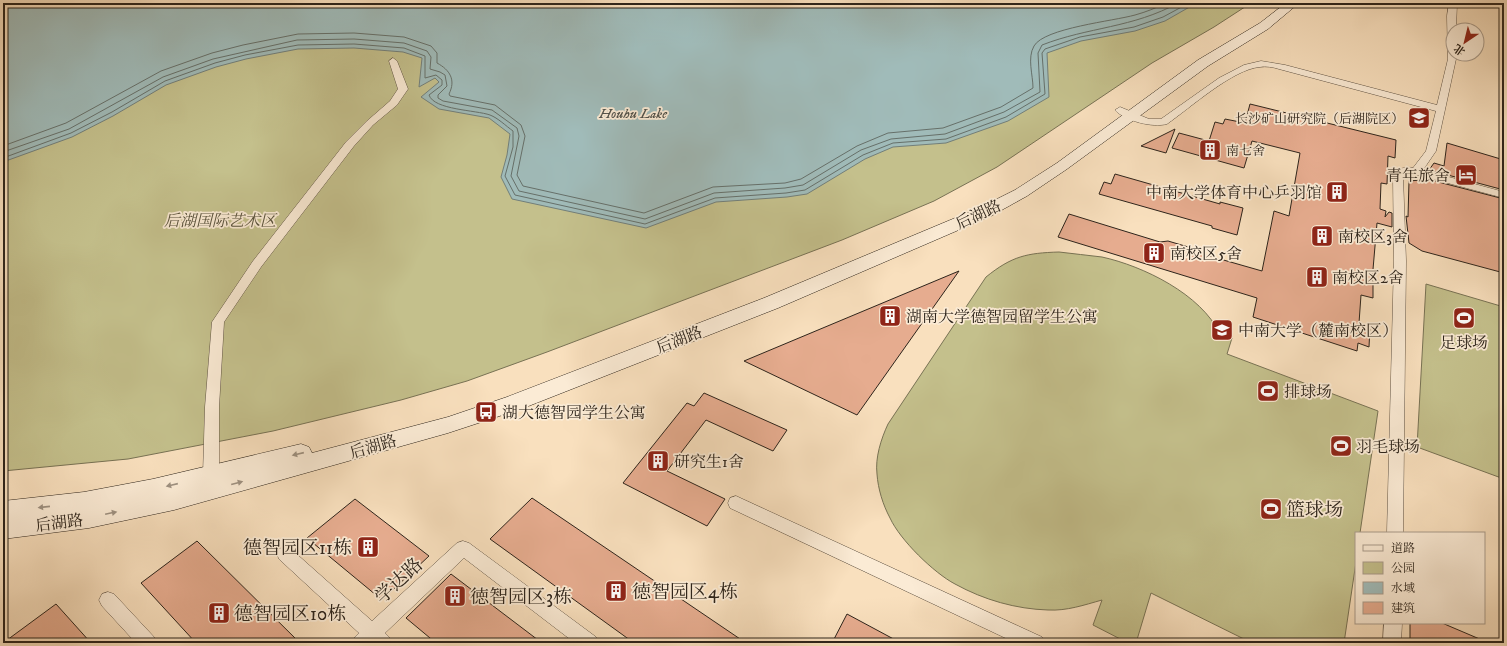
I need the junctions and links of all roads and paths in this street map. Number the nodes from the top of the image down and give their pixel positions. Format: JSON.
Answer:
{"nodes":[{"id":1,"x":1280,"y":3,"type":"edge"},
{"id":2,"x":1293,"y":3,"type":"edge"},
{"id":3,"x":1453,"y":3,"type":"edge"},
{"id":4,"x":393,"y":60,"type":"dead end"},
{"id":5,"x":1440,"y":109,"type":"junction"},
{"id":6,"x":1125,"y":113,"type":"junction"},
{"id":7,"x":1418,"y":172,"type":"junction"},
{"id":8,"x":1504,"y":195,"type":"edge"},
{"id":9,"x":211,"y":475,"type":"junction"},
{"id":10,"x":736,"y":503,"type":"dead end"},
{"id":11,"x":3,"y":511,"type":"edge"},
{"id":12,"x":3,"y":529,"type":"edge"},
{"id":13,"x":1395,"y":532,"type":"edge"},
{"id":14,"x":285,"y":554,"type":"dead end"},
{"id":15,"x":108,"y":600,"type":"dead end"},
{"id":16,"x":1393,"y":624,"type":"edge"},
{"id":17,"x":372,"y":640,"type":"edge"},
{"id":18,"x":148,"y":643,"type":"edge"},
{"id":19,"x":590,"y":643,"type":"edge"},
{"id":20,"x":1036,"y":643,"type":"edge"},
{"id":21,"x":1392,"y":643,"type":"edge"}],
"edges":[{"from":1,"to":6,"type":"main road","name":"后湖路"},
{"from":2,"to":6,"type":"main road","name":"后湖路"},
{"from":3,"to":5,"type":"street"},
{"from":4,"to":9,"type":"street"},
{"from":5,"to":6,"type":"street"},
{"from":5,"to":7,"type":"street"},
{"from":6,"to":9,"type":"main road","name":"后湖路","one_way":true},
{"from":12,"to":6,"type":"main road","name":"后湖路","one_way":true},
{"from":7,"to":8,"type":"street"},
{"from":7,"to":13,"type":"street"},
{"from":9,"to":11,"type":"main road","name":"后湖路","one_way":true},
{"from":10,"to":20,"type":"street"},
{"from":14,"to":17,"type":"street"},
{"from":15,"to":18,"type":"street"},
{"from":16,"to":21,"type":"street"},
{"from":17,"to":19,"type":"street","name":"学达路"}]}
